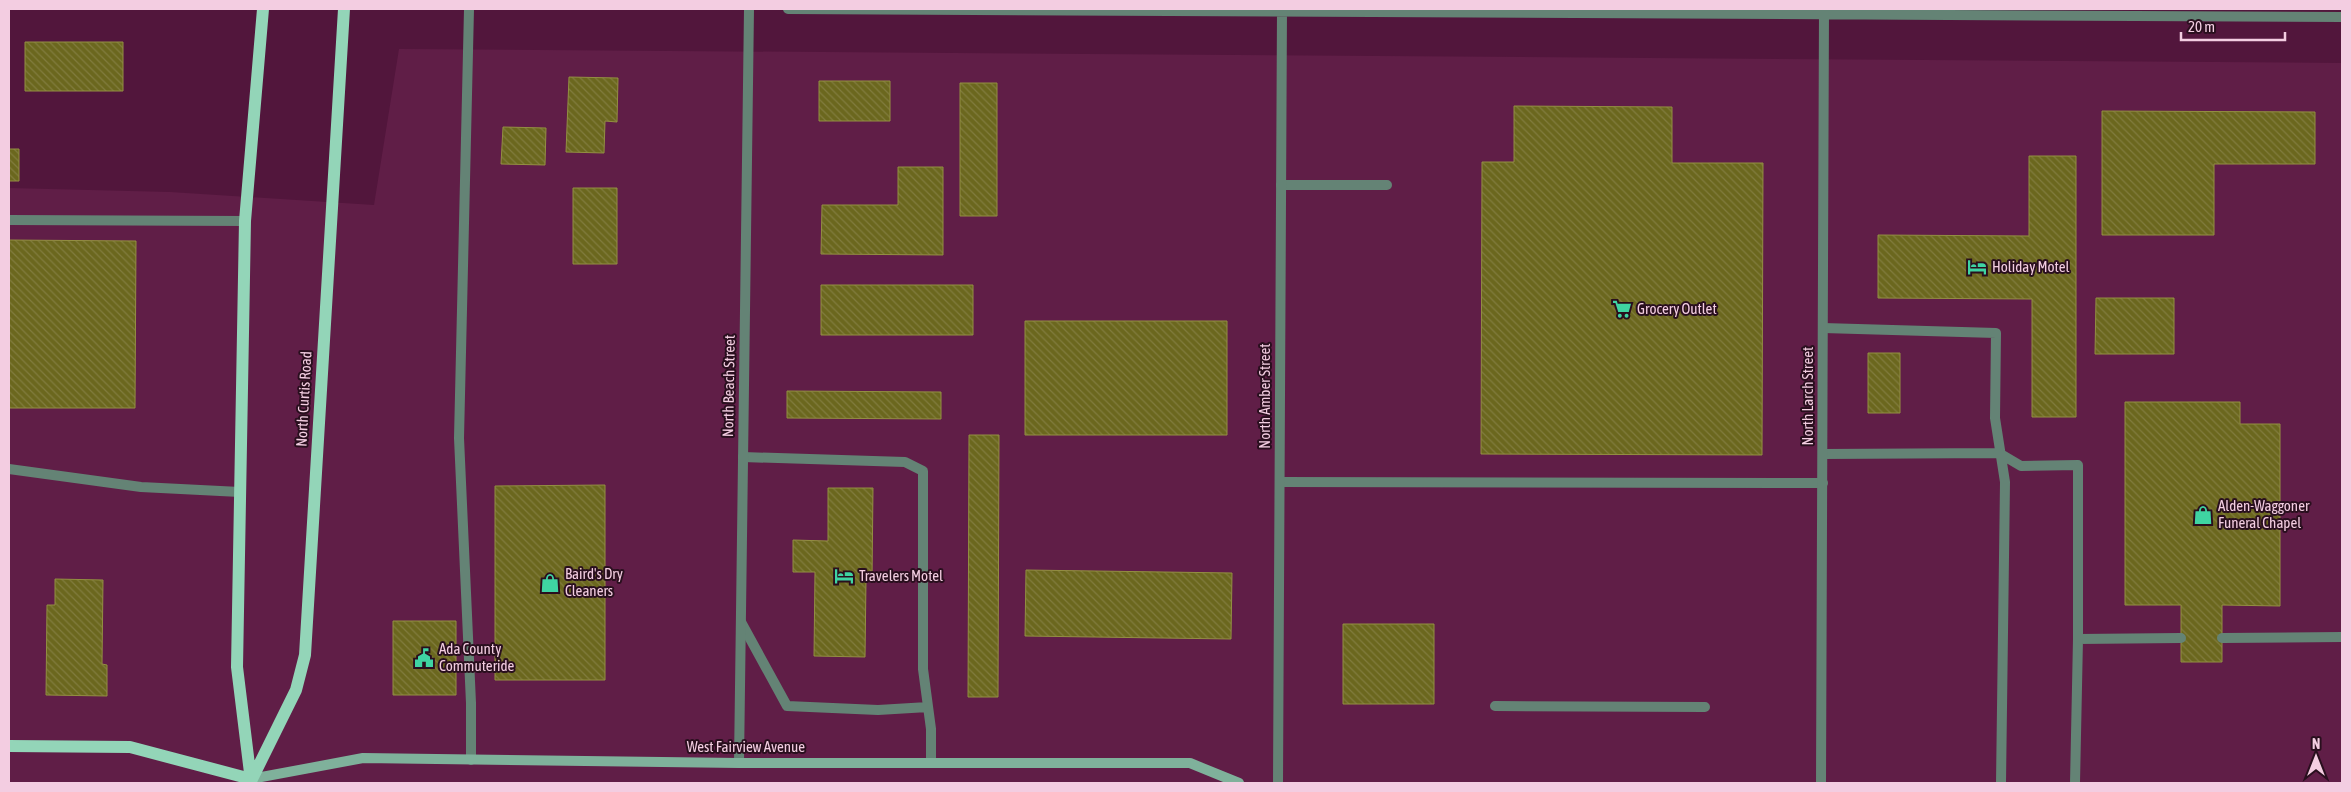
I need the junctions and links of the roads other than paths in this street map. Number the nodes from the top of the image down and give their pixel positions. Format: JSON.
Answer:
{"nodes":[{"id":1,"x":263,"y":9,"type":"edge"},
{"id":2,"x":344,"y":9,"type":"edge"},
{"id":3,"x":469,"y":9,"type":"edge"},
{"id":4,"x":749,"y":9,"type":"edge"},
{"id":5,"x":788,"y":9,"type":"edge"},
{"id":6,"x":1007,"y":10,"type":"edge"},
{"id":7,"x":1282,"y":10,"type":"edge"},
{"id":8,"x":1545,"y":11,"type":"edge"},
{"id":9,"x":1824,"y":12,"type":"edge"},
{"id":10,"x":2091,"y":12,"type":"edge"},
{"id":11,"x":2342,"y":17,"type":"edge"},
{"id":12,"x":1281,"y":185,"type":"junction"},
{"id":13,"x":1388,"y":185,"type":"dead end"},
{"id":14,"x":9,"y":220,"type":"edge"},
{"id":15,"x":245,"y":221,"type":"junction"},
{"id":16,"x":1823,"y":328,"type":"junction"},
{"id":17,"x":1999,"y":453,"type":"junction"},
{"id":18,"x":1823,"y":454,"type":"junction"},
{"id":19,"x":743,"y":457,"type":"junction"},
{"id":20,"x":9,"y":469,"type":"edge"},
{"id":21,"x":1280,"y":482,"type":"junction"},
{"id":22,"x":1823,"y":483,"type":"junction"},
{"id":23,"x":240,"y":492,"type":"junction"},
{"id":24,"x":741,"y":622,"type":"junction"},
{"id":25,"x":2342,"y":637,"type":"edge"},
{"id":26,"x":2181,"y":638,"type":"dead end"},
{"id":27,"x":2222,"y":638,"type":"dead end"},
{"id":28,"x":2078,"y":639,"type":"junction"},
{"id":29,"x":1495,"y":706,"type":"dead end"},
{"id":30,"x":928,"y":707,"type":"junction"},
{"id":31,"x":1705,"y":707,"type":"dead end"},
{"id":32,"x":9,"y":746,"type":"edge"},
{"id":33,"x":471,"y":760,"type":"junction"},
{"id":34,"x":739,"y":763,"type":"junction"},
{"id":35,"x":931,"y":763,"type":"junction"},
{"id":36,"x":253,"y":782,"type":"edge"},
{"id":37,"x":231,"y":783,"type":"edge"},
{"id":38,"x":1239,"y":783,"type":"edge"},
{"id":39,"x":1278,"y":783,"type":"edge"},
{"id":40,"x":1821,"y":783,"type":"edge"},
{"id":41,"x":2001,"y":783,"type":"edge"},
{"id":42,"x":2075,"y":783,"type":"edge"}],
"edges":[{"from":1,"to":15,"type":"main road"},
{"from":2,"to":36,"type":"main road","name":"North Curtis Road"},
{"from":3,"to":33,"type":"street"},
{"from":4,"to":19,"type":"street","name":"North Beach Street"},
{"from":5,"to":6,"type":"street"},
{"from":6,"to":7,"type":"street"},
{"from":7,"to":8,"type":"street"},
{"from":7,"to":12,"type":"street","name":"North Amber Street"},
{"from":8,"to":9,"type":"street"},
{"from":9,"to":10,"type":"street"},
{"from":9,"to":16,"type":"street","name":"North Larch Street"},
{"from":10,"to":11,"type":"street"},
{"from":12,"to":13,"type":"street"},
{"from":12,"to":21,"type":"street","name":"North Amber Street"},
{"from":14,"to":15,"type":"street"},
{"from":15,"to":23,"type":"main road"},
{"from":16,"to":17,"type":"street"},
{"from":16,"to":18,"type":"street","name":"North Larch Street"},
{"from":17,"to":18,"type":"street"},
{"from":17,"to":28,"type":"street"},
{"from":17,"to":41,"type":"street"},
{"from":18,"to":22,"type":"street","name":"North Larch Street"},
{"from":19,"to":24,"type":"street","name":"North Beach Street"},
{"from":19,"to":30,"type":"street"},
{"from":20,"to":23,"type":"street"},
{"from":21,"to":22,"type":"street"},
{"from":21,"to":39,"type":"street","name":"North Amber Street"},
{"from":22,"to":40,"type":"street","name":"North Larch Street"},
{"from":23,"to":36,"type":"main road"},
{"from":24,"to":30,"type":"street"},
{"from":24,"to":34,"type":"street","name":"North Beach Street"},
{"from":25,"to":27,"type":"street"},
{"from":26,"to":28,"type":"street"},
{"from":28,"to":42,"type":"street"},
{"from":29,"to":31,"type":"street"},
{"from":30,"to":35,"type":"street"},
{"from":32,"to":36,"type":"main road","name":"West Fairview Avenue"},
{"from":33,"to":34,"type":"main road","name":"West Fairview Avenue"},
{"from":33,"to":36,"type":"main road","name":"West Fairview Avenue"},
{"from":34,"to":35,"type":"main road","name":"West Fairview Avenue"},
{"from":35,"to":38,"type":"main road","name":"West Fairview Avenue"},
{"from":36,"to":37,"type":"main road","name":"West Fairview Avenue"}]}
